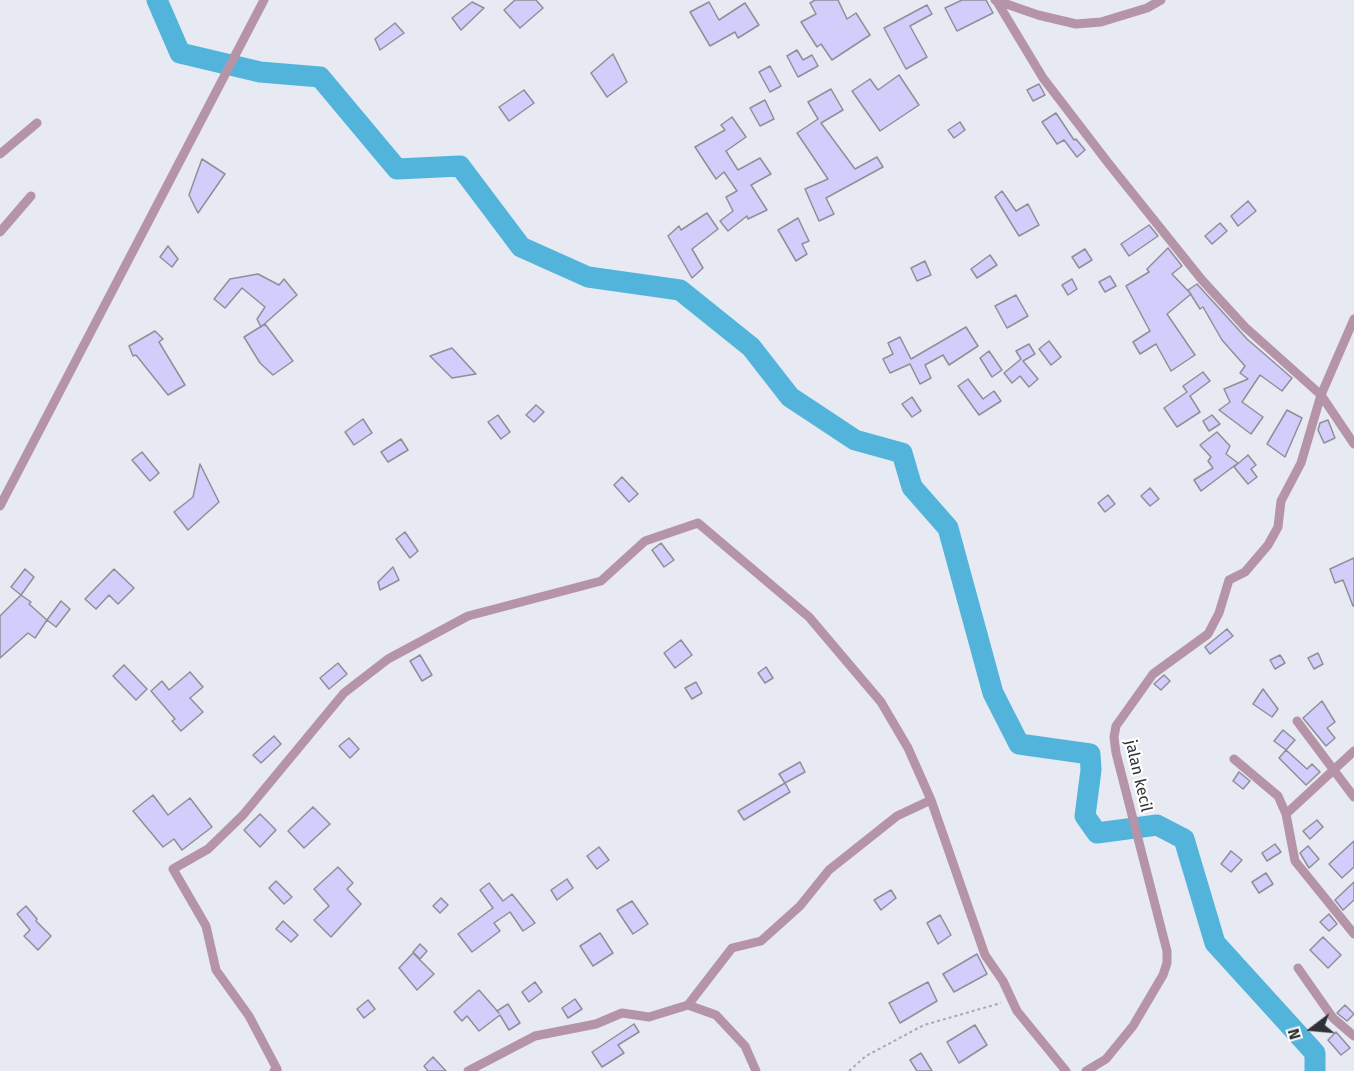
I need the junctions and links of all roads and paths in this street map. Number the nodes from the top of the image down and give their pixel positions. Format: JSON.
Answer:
{"nodes":[{"id":1,"x":264,"y":0,"type":"edge"},
{"id":2,"x":996,"y":0,"type":"edge"},
{"id":3,"x":1161,"y":0,"type":"edge"},
{"id":4,"x":38,"y":123,"type":"dead end"},
{"id":5,"x":0,"y":154,"type":"edge"},
{"id":6,"x":31,"y":196,"type":"dead end"},
{"id":7,"x":0,"y":232,"type":"edge"},
{"id":8,"x":1354,"y":319,"type":"edge"},
{"id":9,"x":1321,"y":395,"type":"junction"},
{"id":10,"x":1354,"y":444,"type":"edge"},
{"id":11,"x":0,"y":506,"type":"edge"},
{"id":12,"x":1297,"y":721,"type":"dead end"},
{"id":13,"x":1354,"y":751,"type":"edge"},
{"id":14,"x":1234,"y":759,"type":"dead end"},
{"id":15,"x":1334,"y":771,"type":"junction"},
{"id":16,"x":1354,"y":796,"type":"edge"},
{"id":17,"x":931,"y":800,"type":"junction"},
{"id":18,"x":1286,"y":814,"type":"junction"},
{"id":19,"x":1354,"y":934,"type":"edge"},
{"id":20,"x":1298,"y":968,"type":"dead end"},
{"id":21,"x":1012,"y":999,"type":"junction"},
{"id":22,"x":688,"y":1005,"type":"junction"},
{"id":23,"x":1354,"y":1036,"type":"edge"},
{"id":24,"x":279,"y":1071,"type":"edge"},
{"id":25,"x":468,"y":1071,"type":"edge"},
{"id":26,"x":756,"y":1071,"type":"edge"},
{"id":27,"x":849,"y":1071,"type":"edge"},
{"id":28,"x":1066,"y":1071,"type":"edge"},
{"id":29,"x":1086,"y":1071,"type":"edge"}],
"edges":[{"from":1,"to":11,"type":"street"},
{"from":2,"to":3,"type":"street"},
{"from":2,"to":9,"type":"street"},
{"from":4,"to":5,"type":"street"},
{"from":6,"to":7,"type":"street"},
{"from":8,"to":9,"type":"street","name":"jalan kecil"},
{"from":9,"to":10,"type":"street"},
{"from":9,"to":29,"type":"street","name":"jalan kecil"},
{"from":12,"to":15,"type":"street"},
{"from":13,"to":15,"type":"street"},
{"from":14,"to":18,"type":"street"},
{"from":15,"to":16,"type":"street"},
{"from":15,"to":18,"type":"street"},
{"from":17,"to":21,"type":"street"},
{"from":17,"to":22,"type":"street"},
{"from":17,"to":24,"type":"street"},
{"from":18,"to":19,"type":"street"},
{"from":20,"to":23,"type":"street"},
{"from":21,"to":27,"type":"path"},
{"from":21,"to":28,"type":"street"},
{"from":22,"to":25,"type":"street"},
{"from":22,"to":26,"type":"street"}]}
